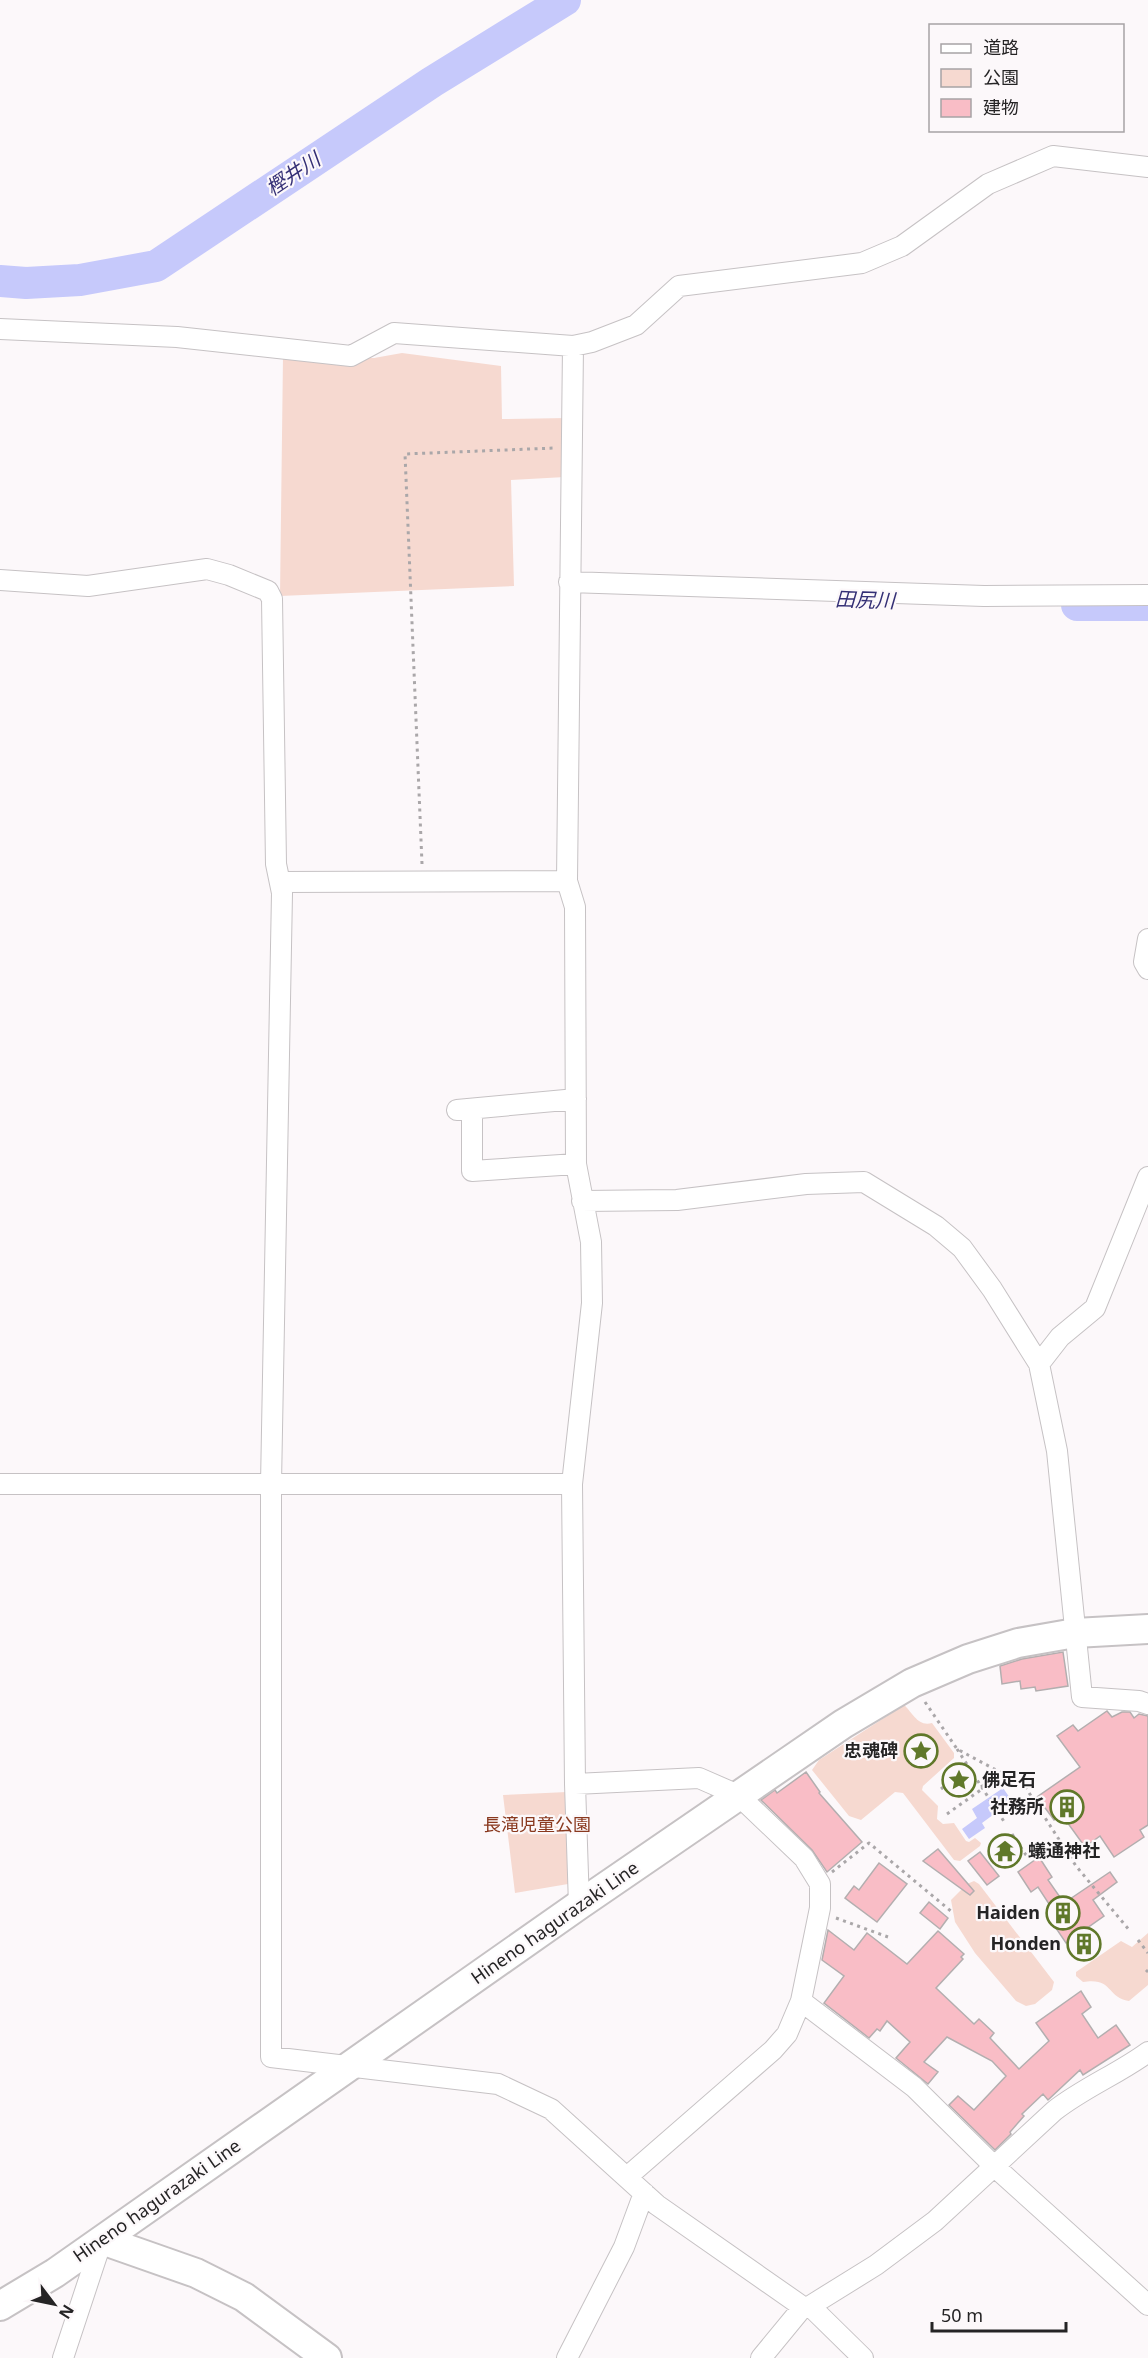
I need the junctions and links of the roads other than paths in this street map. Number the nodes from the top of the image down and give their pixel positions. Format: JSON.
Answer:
{"nodes":[{"id":1,"x":1148,"y":167,"type":"edge"},
{"id":2,"x":0,"y":329,"type":"edge"},
{"id":3,"x":573,"y":346,"type":"junction"},
{"id":4,"x":0,"y":580,"type":"edge"},
{"id":5,"x":569,"y":582,"type":"junction"},
{"id":6,"x":1148,"y":595,"type":"edge"},
{"id":7,"x":567,"y":881,"type":"junction"},
{"id":8,"x":280,"y":882,"type":"junction"},
{"id":9,"x":1148,"y":939,"type":"edge"},
{"id":10,"x":1148,"y":969,"type":"edge"},
{"id":11,"x":576,"y":1099,"type":"junction"},
{"id":12,"x":576,"y":1164,"type":"junction"},
{"id":13,"x":1148,"y":1177,"type":"edge"},
{"id":14,"x":582,"y":1201,"type":"junction"},
{"id":15,"x":1039,"y":1364,"type":"junction"},
{"id":16,"x":0,"y":1484,"type":"edge"},
{"id":17,"x":271,"y":1484,"type":"junction"},
{"id":18,"x":572,"y":1484,"type":"junction"},
{"id":19,"x":1148,"y":1629,"type":"edge"},
{"id":20,"x":1075,"y":1633,"type":"junction"},
{"id":21,"x":1148,"y":1704,"type":"edge"},
{"id":22,"x":575,"y":1784,"type":"junction"},
{"id":23,"x":738,"y":1795,"type":"junction"},
{"id":24,"x":579,"y":1905,"type":"junction"},
{"id":25,"x":801,"y":2001,"type":"junction"},
{"id":26,"x":1148,"y":2052,"type":"edge"},
{"id":27,"x":349,"y":2067,"type":"junction"},
{"id":28,"x":995,"y":2166,"type":"junction"},
{"id":29,"x":627,"y":2177,"type":"junction"},
{"id":30,"x":644,"y":2193,"type":"junction"},
{"id":31,"x":102,"y":2240,"type":"junction"},
{"id":32,"x":1148,"y":2305,"type":"edge"},
{"id":33,"x":0,"y":2306,"type":"edge"},
{"id":34,"x":807,"y":2307,"type":"junction"},
{"id":35,"x":63,"y":2358,"type":"edge"},
{"id":36,"x":327,"y":2358,"type":"edge"},
{"id":37,"x":567,"y":2358,"type":"edge"},
{"id":38,"x":761,"y":2358,"type":"edge"},
{"id":39,"x":863,"y":2358,"type":"edge"}],
"edges":[{"from":1,"to":3,"type":"street"},
{"from":2,"to":3,"type":"street"},
{"from":3,"to":5,"type":"street"},
{"from":4,"to":8,"type":"street"},
{"from":5,"to":6,"type":"street"},
{"from":5,"to":7,"type":"street"},
{"from":7,"to":8,"type":"street"},
{"from":7,"to":11,"type":"street"},
{"from":8,"to":17,"type":"street"},
{"from":9,"to":10,"type":"street"},
{"from":11,"to":12,"type":"street"},
{"from":11,"to":12,"type":"street"},
{"from":12,"to":14,"type":"street"},
{"from":13,"to":15,"type":"street"},
{"from":14,"to":15,"type":"street"},
{"from":14,"to":18,"type":"street"},
{"from":15,"to":20,"type":"street"},
{"from":16,"to":17,"type":"street"},
{"from":17,"to":18,"type":"street"},
{"from":17,"to":27,"type":"street"},
{"from":18,"to":22,"type":"street"},
{"from":19,"to":20,"type":"main road","name":"Hineno hagurazaki Line"},
{"from":20,"to":21,"type":"street"},
{"from":20,"to":23,"type":"main road","name":"Hineno hagurazaki Line"},
{"from":22,"to":23,"type":"street"},
{"from":22,"to":24,"type":"street"},
{"from":23,"to":24,"type":"main road","name":"Hineno hagurazaki Line"},
{"from":23,"to":25,"type":"street"},
{"from":24,"to":27,"type":"main road","name":"Hineno hagurazaki Line"},
{"from":25,"to":28,"type":"street"},
{"from":25,"to":29,"type":"street"},
{"from":26,"to":28,"type":"street"},
{"from":27,"to":29,"type":"street"},
{"from":27,"to":31,"type":"main road","name":"Hineno hagurazaki Line"},
{"from":28,"to":32,"type":"street"},
{"from":28,"to":34,"type":"street"},
{"from":29,"to":30,"type":"street"},
{"from":30,"to":34,"type":"street"},
{"from":30,"to":37,"type":"street"},
{"from":31,"to":33,"type":"main road","name":"Hineno hagurazaki Line"},
{"from":31,"to":35,"type":"street"},
{"from":31,"to":36,"type":"main road"},
{"from":34,"to":38,"type":"street"},
{"from":34,"to":39,"type":"street"}]}
